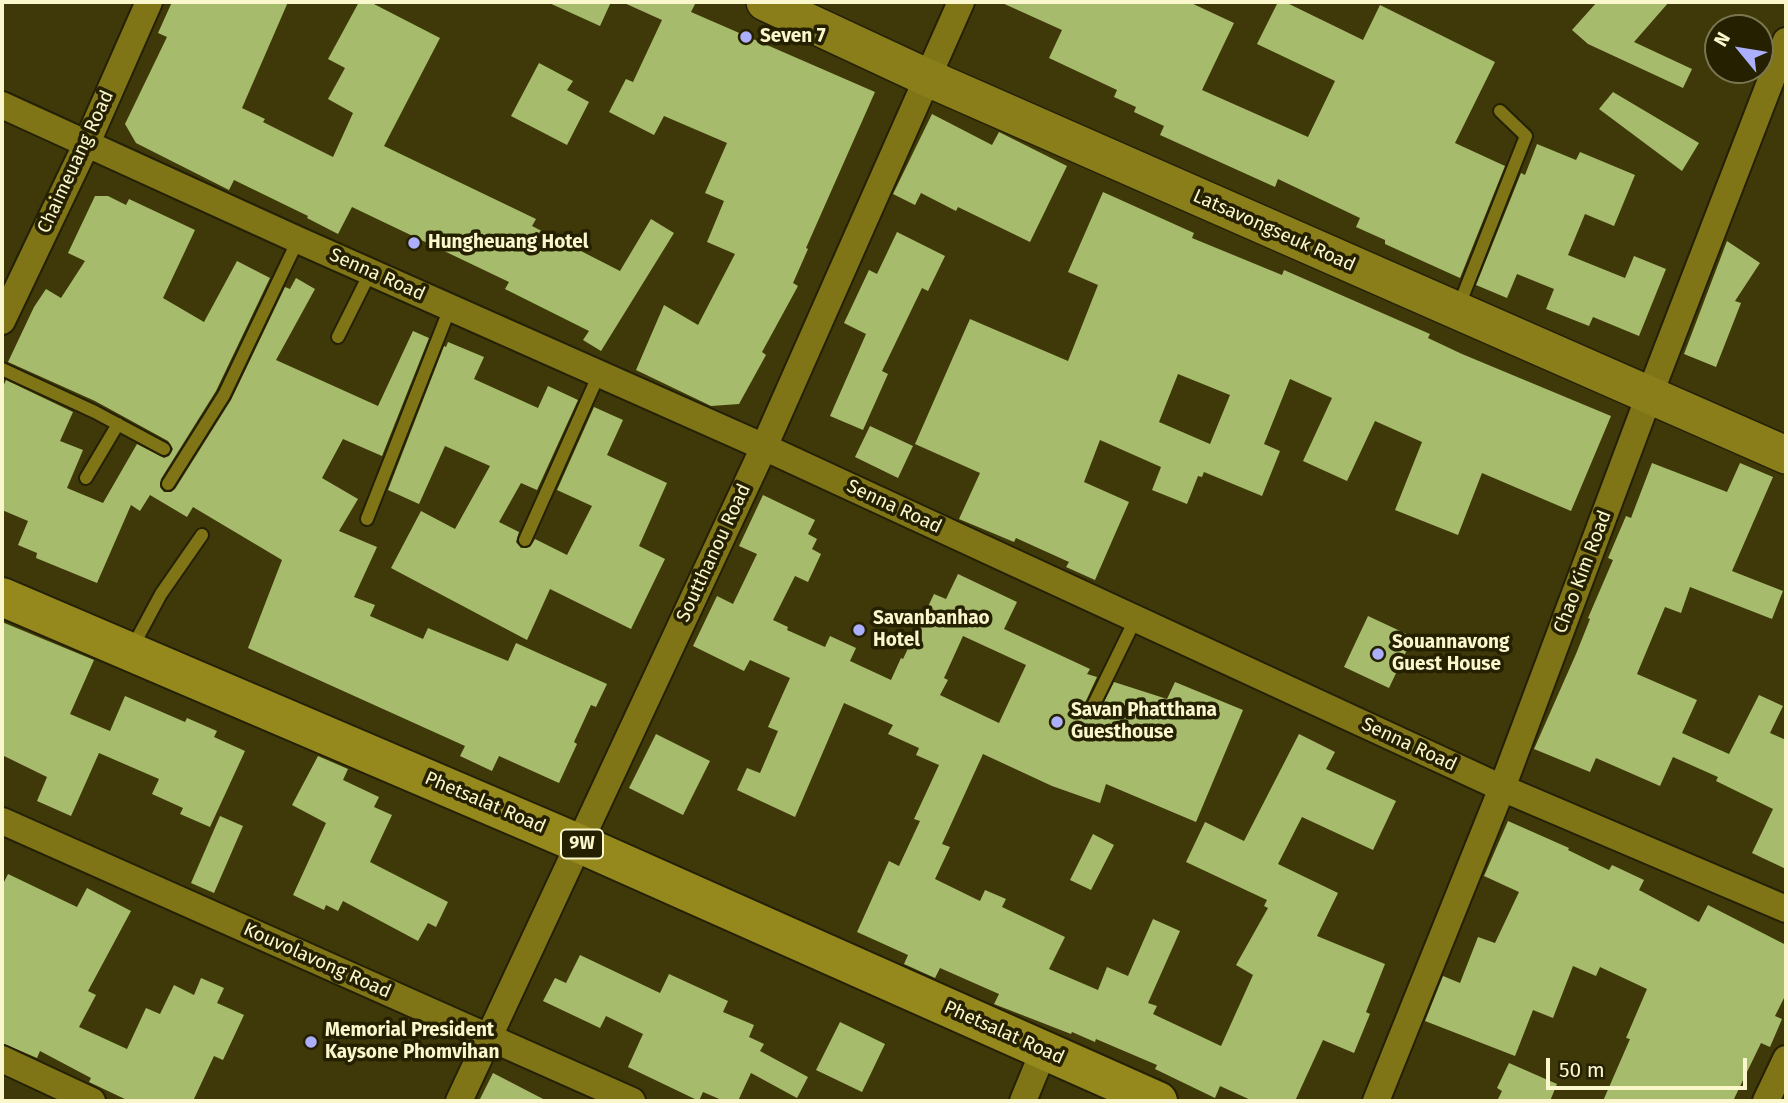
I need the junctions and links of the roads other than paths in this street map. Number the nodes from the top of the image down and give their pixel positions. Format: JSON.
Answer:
{"nodes":[{"id":1,"x":149,"y":2,"type":"edge"},
{"id":2,"x":765,"y":2,"type":"edge"},
{"id":3,"x":961,"y":2,"type":"edge"},
{"id":4,"x":1786,"y":41,"type":"edge"},
{"id":5,"x":928,"y":78,"type":"junction"},
{"id":6,"x":2,"y":105,"type":"edge"},
{"id":7,"x":1500,"y":111,"type":"dead end"},
{"id":8,"x":86,"y":145,"type":"junction"},
{"id":9,"x":298,"y":240,"type":"junction"},
{"id":10,"x":370,"y":273,"type":"junction"},
{"id":11,"x":450,"y":308,"type":"junction"},
{"id":12,"x":1457,"y":311,"type":"junction"},
{"id":13,"x":2,"y":321,"type":"edge"},
{"id":14,"x":338,"y":337,"type":"dead end"},
{"id":15,"x":2,"y":369,"type":"edge"},
{"id":16,"x":599,"y":374,"type":"junction"},
{"id":17,"x":1649,"y":396,"type":"junction"},
{"id":18,"x":118,"y":424,"type":"junction"},
{"id":19,"x":764,"y":447,"type":"junction"},
{"id":20,"x":164,"y":449,"type":"dead end"},
{"id":21,"x":1786,"y":454,"type":"edge"},
{"id":22,"x":86,"y":478,"type":"dead end"},
{"id":23,"x":168,"y":484,"type":"dead end"},
{"id":24,"x":367,"y":519,"type":"dead end"},
{"id":25,"x":202,"y":535,"type":"dead end"},
{"id":26,"x":525,"y":540,"type":"dead end"},
{"id":27,"x":2,"y":597,"type":"edge"},
{"id":28,"x":1136,"y":618,"type":"junction"},
{"id":29,"x":130,"y":652,"type":"junction"},
{"id":30,"x":1092,"y":708,"type":"dead end"},
{"id":31,"x":1502,"y":788,"type":"junction"},
{"id":32,"x":2,"y":821,"type":"edge"},
{"id":33,"x":580,"y":844,"type":"junction"},
{"id":34,"x":1786,"y":909,"type":"edge"},
{"id":35,"x":488,"y":1037,"type":"junction"},
{"id":36,"x":1044,"y":1050,"type":"junction"},
{"id":37,"x":2,"y":1059,"type":"edge"},
{"id":38,"x":1786,"y":1059,"type":"edge"},
{"id":39,"x":92,"y":1101,"type":"edge"},
{"id":40,"x":460,"y":1101,"type":"edge"},
{"id":41,"x":632,"y":1101,"type":"edge"},
{"id":42,"x":1023,"y":1101,"type":"edge"},
{"id":43,"x":1158,"y":1101,"type":"edge"},
{"id":44,"x":1376,"y":1101,"type":"edge"},
{"id":45,"x":1766,"y":1101,"type":"edge"}],
"edges":[{"from":1,"to":8,"type":"street","name":"Chaimeuang Road"},
{"from":2,"to":5,"type":"street","name":"Latsavongseuk Road"},
{"from":3,"to":5,"type":"street","name":"Soutthanou Road"},
{"from":4,"to":17,"type":"street","name":"Chao Kim Road"},
{"from":5,"to":12,"type":"street","name":"Latsavongseuk Road"},
{"from":5,"to":19,"type":"street","name":"Soutthanou Road"},
{"from":6,"to":8,"type":"street","name":"Senna Road"},
{"from":7,"to":12,"type":"lane"},
{"from":8,"to":9,"type":"street","name":"Senna Road"},
{"from":8,"to":13,"type":"street","name":"Chaimeuang Road"},
{"from":9,"to":10,"type":"street","name":"Senna Road"},
{"from":9,"to":23,"type":"lane"},
{"from":10,"to":11,"type":"street","name":"Senna Road"},
{"from":10,"to":14,"type":"lane"},
{"from":11,"to":16,"type":"street","name":"Senna Road"},
{"from":11,"to":24,"type":"lane"},
{"from":12,"to":17,"type":"street","name":"Latsavongseuk Road"},
{"from":15,"to":18,"type":"lane"},
{"from":16,"to":19,"type":"street","name":"Senna Road"},
{"from":16,"to":26,"type":"lane"},
{"from":17,"to":21,"type":"street","name":"Latsavongseuk Road"},
{"from":17,"to":31,"type":"street","name":"Chao Kim Road"},
{"from":18,"to":20,"type":"lane"},
{"from":18,"to":22,"type":"lane"},
{"from":19,"to":28,"type":"street","name":"Senna Road"},
{"from":19,"to":33,"type":"street","name":"Soutthanou Road"},
{"from":25,"to":29,"type":"lane"},
{"from":27,"to":29,"type":"main road","name":"Phetsalat Road","number":"9W"},
{"from":28,"to":30,"type":"lane"},
{"from":28,"to":31,"type":"street","name":"Senna Road"},
{"from":29,"to":33,"type":"main road","name":"Phetsalat Road","number":"9W"},
{"from":31,"to":34,"type":"street","name":"Senna Road"},
{"from":31,"to":44,"type":"street","name":"Chao Kim Road"},
{"from":32,"to":35,"type":"street","name":"Kouvolavong Road"},
{"from":33,"to":35,"type":"street","name":"Soutthanou Road"},
{"from":33,"to":36,"type":"main road","name":"Phetsalat Road","number":"9W"},
{"from":35,"to":40,"type":"street","name":"Soutthanou Road"},
{"from":35,"to":41,"type":"street","name":"Kouvolavong Road"},
{"from":36,"to":42,"type":"street"},
{"from":36,"to":43,"type":"main road","name":"Phetsalat Road","number":"9W"},
{"from":37,"to":39,"type":"street"},
{"from":38,"to":45,"type":"street"}]}
